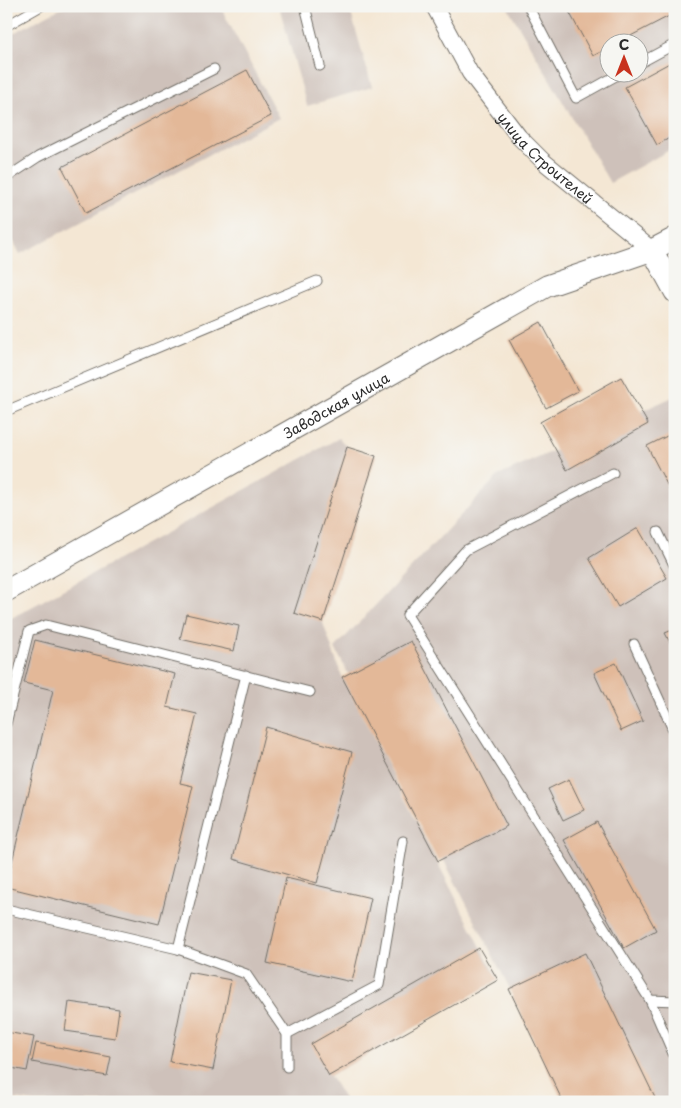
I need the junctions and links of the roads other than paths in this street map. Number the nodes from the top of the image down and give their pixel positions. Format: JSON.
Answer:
{"nodes":[{"id":1,"x":41,"y":6,"type":"edge"},
{"id":2,"x":305,"y":6,"type":"edge"},
{"id":3,"x":434,"y":6,"type":"edge"},
{"id":4,"x":528,"y":6,"type":"edge"},
{"id":5,"x":6,"y":26,"type":"edge"},
{"id":6,"x":675,"y":44,"type":"edge"},
{"id":7,"x":648,"y":59,"type":"edge"},
{"id":8,"x":320,"y":66,"type":"dead end"},
{"id":9,"x":214,"y":69,"type":"dead end"},
{"id":10,"x":604,"y":82,"type":"edge"},
{"id":11,"x":6,"y":178,"type":"edge"},
{"id":12,"x":675,"y":238,"type":"edge"},
{"id":13,"x":652,"y":250,"type":"junction"},
{"id":14,"x":318,"y":281,"type":"dead end"},
{"id":15,"x":675,"y":292,"type":"edge"},
{"id":16,"x":6,"y":412,"type":"edge"},
{"id":17,"x":613,"y":473,"type":"dead end"},
{"id":18,"x":658,"y":532,"type":"dead end"},
{"id":19,"x":675,"y":567,"type":"edge"},
{"id":20,"x":6,"y":591,"type":"edge"},
{"id":21,"x":634,"y":644,"type":"dead end"},
{"id":22,"x":246,"y":675,"type":"junction"},
{"id":23,"x":310,"y":692,"type":"dead end"},
{"id":24,"x":6,"y":724,"type":"edge"},
{"id":25,"x":675,"y":734,"type":"edge"},
{"id":26,"x":402,"y":841,"type":"dead end"},
{"id":27,"x":6,"y":909,"type":"edge"},
{"id":28,"x":178,"y":949,"type":"junction"},
{"id":29,"x":650,"y":1000,"type":"junction"},
{"id":30,"x":675,"y":1001,"type":"edge"},
{"id":31,"x":287,"y":1034,"type":"junction"},
{"id":32,"x":675,"y":1058,"type":"edge"},
{"id":33,"x":287,"y":1067,"type":"dead end"}],
"edges":[{"from":1,"to":5,"type":"lane"},
{"from":2,"to":8,"type":"lane"},
{"from":3,"to":13,"type":"street","name":"улица Строителей"},
{"from":4,"to":10,"type":"lane"},
{"from":6,"to":7,"type":"lane"},
{"from":9,"to":11,"type":"lane"},
{"from":12,"to":13,"type":"street","name":"Заводская улица"},
{"from":13,"to":15,"type":"street","name":"улица Строителей"},
{"from":13,"to":20,"type":"street","name":"Заводская улица"},
{"from":14,"to":16,"type":"lane"},
{"from":17,"to":29,"type":"lane"},
{"from":18,"to":19,"type":"lane"},
{"from":21,"to":25,"type":"lane"},
{"from":22,"to":23,"type":"lane"},
{"from":22,"to":24,"type":"lane"},
{"from":22,"to":28,"type":"lane"},
{"from":26,"to":31,"type":"lane"},
{"from":27,"to":28,"type":"lane"},
{"from":28,"to":31,"type":"lane"},
{"from":29,"to":30,"type":"lane"},
{"from":29,"to":32,"type":"lane"},
{"from":31,"to":33,"type":"lane"}]}
